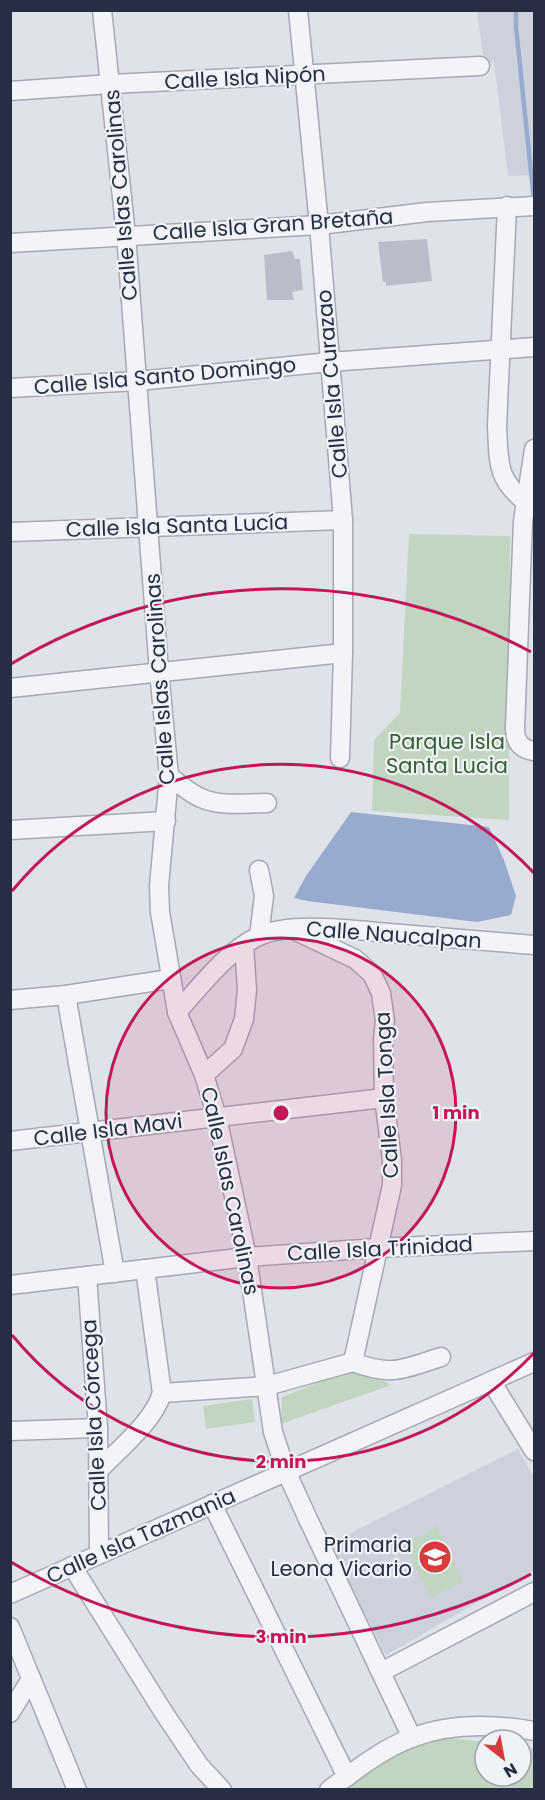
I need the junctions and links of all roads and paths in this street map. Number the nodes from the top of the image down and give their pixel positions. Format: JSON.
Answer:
{"nodes":[{"id":1,"x":102,"y":10,"type":"edge"},
{"id":2,"x":298,"y":10,"type":"edge"},
{"id":3,"x":480,"y":66,"type":"dead end"},
{"id":4,"x":305,"y":76,"type":"junction"},
{"id":5,"x":111,"y":84,"type":"junction"},
{"id":6,"x":10,"y":91,"type":"edge"},
{"id":7,"x":507,"y":206,"type":"junction"},
{"id":8,"x":534,"y":206,"type":"edge"},
{"id":9,"x":319,"y":225,"type":"junction"},
{"id":10,"x":126,"y":235,"type":"junction"},
{"id":11,"x":10,"y":243,"type":"edge"},
{"id":12,"x":534,"y":347,"type":"edge"},
{"id":13,"x":502,"y":350,"type":"junction"},
{"id":14,"x":330,"y":362,"type":"junction"},
{"id":15,"x":138,"y":381,"type":"junction"},
{"id":16,"x":10,"y":388,"type":"edge"},
{"id":17,"x":534,"y":449,"type":"edge"},
{"id":18,"x":526,"y":502,"type":"junction"},
{"id":19,"x":343,"y":520,"type":"junction"},
{"id":20,"x":529,"y":521,"type":"edge"},
{"id":21,"x":149,"y":527,"type":"junction"},
{"id":22,"x":10,"y":532,"type":"edge"},
{"id":23,"x":343,"y":653,"type":"junction"},
{"id":24,"x":159,"y":671,"type":"junction"},
{"id":25,"x":10,"y":688,"type":"edge"},
{"id":26,"x":534,"y":751,"type":"edge"},
{"id":27,"x":340,"y":758,"type":"dead end"},
{"id":28,"x":169,"y":776,"type":"junction"},
{"id":29,"x":267,"y":803,"type":"dead end"},
{"id":30,"x":166,"y":821,"type":"junction"},
{"id":31,"x":10,"y":830,"type":"edge"},
{"id":32,"x":259,"y":870,"type":"dead end"},
{"id":33,"x":292,"y":929,"type":"junction"},
{"id":34,"x":252,"y":940,"type":"junction"},
{"id":35,"x":534,"y":945,"type":"edge"},
{"id":36,"x":170,"y":980,"type":"junction"},
{"id":37,"x":66,"y":995,"type":"junction"},
{"id":38,"x":10,"y":1000,"type":"edge"},
{"id":39,"x":177,"y":1012,"type":"junction"},
{"id":40,"x":204,"y":1075,"type":"junction"},
{"id":41,"x":384,"y":1098,"type":"junction"},
{"id":42,"x":217,"y":1117,"type":"junction"},
{"id":43,"x":90,"y":1132,"type":"junction"},
{"id":44,"x":10,"y":1141,"type":"edge"},
{"id":45,"x":534,"y":1241,"type":"edge"},
{"id":46,"x":377,"y":1248,"type":"junction"},
{"id":47,"x":247,"y":1257,"type":"junction"},
{"id":48,"x":145,"y":1269,"type":"junction"},
{"id":49,"x":115,"y":1272,"type":"junction"},
{"id":50,"x":87,"y":1276,"type":"junction"},
{"id":51,"x":10,"y":1286,"type":"edge"},
{"id":52,"x":441,"y":1357,"type":"dead end"},
{"id":53,"x":353,"y":1362,"type":"junction"},
{"id":54,"x":534,"y":1362,"type":"edge"},
{"id":55,"x":491,"y":1381,"type":"junction"},
{"id":56,"x":267,"y":1386,"type":"junction"},
{"id":57,"x":162,"y":1393,"type":"junction"},
{"id":58,"x":98,"y":1428,"type":"junction"},
{"id":59,"x":10,"y":1431,"type":"edge"},
{"id":60,"x":534,"y":1451,"type":"edge"},
{"id":61,"x":99,"y":1470,"type":"junction"},
{"id":62,"x":286,"y":1471,"type":"junction"},
{"id":63,"x":212,"y":1504,"type":"junction"},
{"id":64,"x":99,"y":1554,"type":"junction"},
{"id":65,"x":72,"y":1566,"type":"junction"},
{"id":66,"x":534,"y":1592,"type":"edge"},
{"id":67,"x":10,"y":1594,"type":"edge"},
{"id":68,"x":10,"y":1628,"type":"edge"},
{"id":69,"x":381,"y":1672,"type":"junction"},
{"id":70,"x":31,"y":1679,"type":"junction"},
{"id":71,"x":10,"y":1713,"type":"edge"},
{"id":72,"x":534,"y":1731,"type":"edge"},
{"id":73,"x":412,"y":1738,"type":"junction"},
{"id":74,"x":347,"y":1776,"type":"junction"},
{"id":75,"x":78,"y":1790,"type":"edge"},
{"id":76,"x":222,"y":1790,"type":"edge"},
{"id":77,"x":329,"y":1790,"type":"edge"}],
"edges":[{"from":1,"to":5,"type":"street","name":"Calle Islas Carolinas"},
{"from":2,"to":4,"type":"street","name":"Calle Isla Curazao"},
{"from":3,"to":4,"type":"street","name":"Calle Isla Nipón"},
{"from":4,"to":5,"type":"street","name":"Calle Isla Nipón"},
{"from":4,"to":9,"type":"street","name":"Calle Isla Curazao"},
{"from":5,"to":6,"type":"street","name":"Calle Isla Nipón"},
{"from":5,"to":10,"type":"street","name":"Calle Islas Carolinas"},
{"from":7,"to":8,"type":"street","name":"Calle Isla Gran Bretaña"},
{"from":7,"to":9,"type":"street","name":"Calle Isla Gran Bretaña"},
{"from":7,"to":13,"type":"street"},
{"from":9,"to":10,"type":"street","name":"Calle Isla Gran Bretaña"},
{"from":9,"to":14,"type":"street","name":"Calle Isla Curazao"},
{"from":10,"to":11,"type":"street","name":"Calle Isla Gran Bretaña"},
{"from":10,"to":15,"type":"street","name":"Calle Islas Carolinas"},
{"from":12,"to":13,"type":"street","name":"Calle Isla Santo Domingo"},
{"from":13,"to":14,"type":"street","name":"Calle Isla Santo Domingo"},
{"from":13,"to":18,"type":"street"},
{"from":14,"to":15,"type":"street","name":"Calle Isla Santo Domingo"},
{"from":14,"to":19,"type":"street","name":"Calle Isla Curazao"},
{"from":15,"to":16,"type":"street","name":"Calle Isla Santo Domingo"},
{"from":15,"to":21,"type":"street","name":"Calle Islas Carolinas"},
{"from":17,"to":18,"type":"street"},
{"from":18,"to":20,"type":"street"},
{"from":19,"to":21,"type":"street","name":"Calle Isla Santa Lucía"},
{"from":19,"to":23,"type":"street","name":"Calle Isla Curazao"},
{"from":20,"to":26,"type":"street"},
{"from":21,"to":22,"type":"street","name":"Calle Isla Santa Lucía"},
{"from":21,"to":24,"type":"street","name":"Calle Islas Carolinas"},
{"from":23,"to":24,"type":"street"},
{"from":23,"to":27,"type":"street","name":"Calle Isla Curazao"},
{"from":24,"to":25,"type":"street"},
{"from":24,"to":28,"type":"street","name":"Calle Islas Carolinas"},
{"from":28,"to":29,"type":"street"},
{"from":28,"to":30,"type":"street","name":"Calle Islas Carolinas"},
{"from":30,"to":31,"type":"street"},
{"from":30,"to":36,"type":"street","name":"Calle Islas Carolinas"},
{"from":32,"to":34,"type":"street"},
{"from":33,"to":34,"type":"street","name":"Calle Naucalpan"},
{"from":33,"to":35,"type":"street","name":"Calle Naucalpan"},
{"from":33,"to":41,"type":"street","name":"Calle Isla Tonga"},
{"from":34,"to":39,"type":"street","name":"Calle Naucalpan"},
{"from":34,"to":40,"type":"street"},
{"from":36,"to":37,"type":"street"},
{"from":36,"to":39,"type":"street","name":"Calle Islas Carolinas"},
{"from":37,"to":38,"type":"street"},
{"from":37,"to":43,"type":"street"},
{"from":39,"to":40,"type":"street","name":"Calle Islas Carolinas"},
{"from":40,"to":42,"type":"street","name":"Calle Islas Carolinas"},
{"from":41,"to":42,"type":"street","name":"Calle Isla Mavi"},
{"from":41,"to":46,"type":"street","name":"Calle Isla Tonga"},
{"from":42,"to":43,"type":"street","name":"Calle Isla Mavi"},
{"from":42,"to":47,"type":"street","name":"Calle Islas Carolinas"},
{"from":43,"to":44,"type":"street","name":"Calle Isla Mavi"},
{"from":43,"to":49,"type":"street"},
{"from":45,"to":46,"type":"street","name":"Calle Isla Trinidad"},
{"from":46,"to":47,"type":"street","name":"Calle Isla Trinidad"},
{"from":46,"to":53,"type":"street","name":"Calle Isla Tonga"},
{"from":47,"to":48,"type":"street","name":"Calle Isla Trinidad"},
{"from":47,"to":56,"type":"street","name":"Calle Islas Carolinas"},
{"from":48,"to":49,"type":"street","name":"Calle Isla Trinidad"},
{"from":48,"to":57,"type":"street"},
{"from":49,"to":50,"type":"street","name":"Calle Isla Trinidad"},
{"from":50,"to":51,"type":"street","name":"Calle Isla Trinidad"},
{"from":50,"to":58,"type":"street","name":"Calle Isla Córcega"},
{"from":52,"to":53,"type":"street"},
{"from":53,"to":56,"type":"street"},
{"from":54,"to":55,"type":"street","name":"Calle Isla Tazmania"},
{"from":55,"to":60,"type":"street"},
{"from":55,"to":62,"type":"street","name":"Calle Isla Tazmania"},
{"from":56,"to":57,"type":"street"},
{"from":56,"to":62,"type":"street","name":"Calle Islas Carolinas"},
{"from":57,"to":61,"type":"street"},
{"from":58,"to":59,"type":"street"},
{"from":58,"to":61,"type":"street","name":"Calle Isla Córcega"},
{"from":61,"to":64,"type":"street","name":"Calle Isla Córcega"},
{"from":62,"to":63,"type":"street","name":"Calle Isla Tazmania"},
{"from":62,"to":69,"type":"street","name":"Calle Islas Carolinas"},
{"from":63,"to":64,"type":"street","name":"Calle Isla Tazmania"},
{"from":63,"to":74,"type":"street"},
{"from":64,"to":65,"type":"street","name":"Calle Isla Tazmania"},
{"from":65,"to":67,"type":"street","name":"Calle Isla Tazmania"},
{"from":65,"to":76,"type":"street"},
{"from":66,"to":69,"type":"street"},
{"from":68,"to":70,"type":"street"},
{"from":69,"to":73,"type":"street","name":"Calle Islas Carolinas"},
{"from":70,"to":71,"type":"street"},
{"from":70,"to":75,"type":"street"},
{"from":72,"to":73,"type":"street"},
{"from":73,"to":74,"type":"street"},
{"from":74,"to":77,"type":"street"}]}
